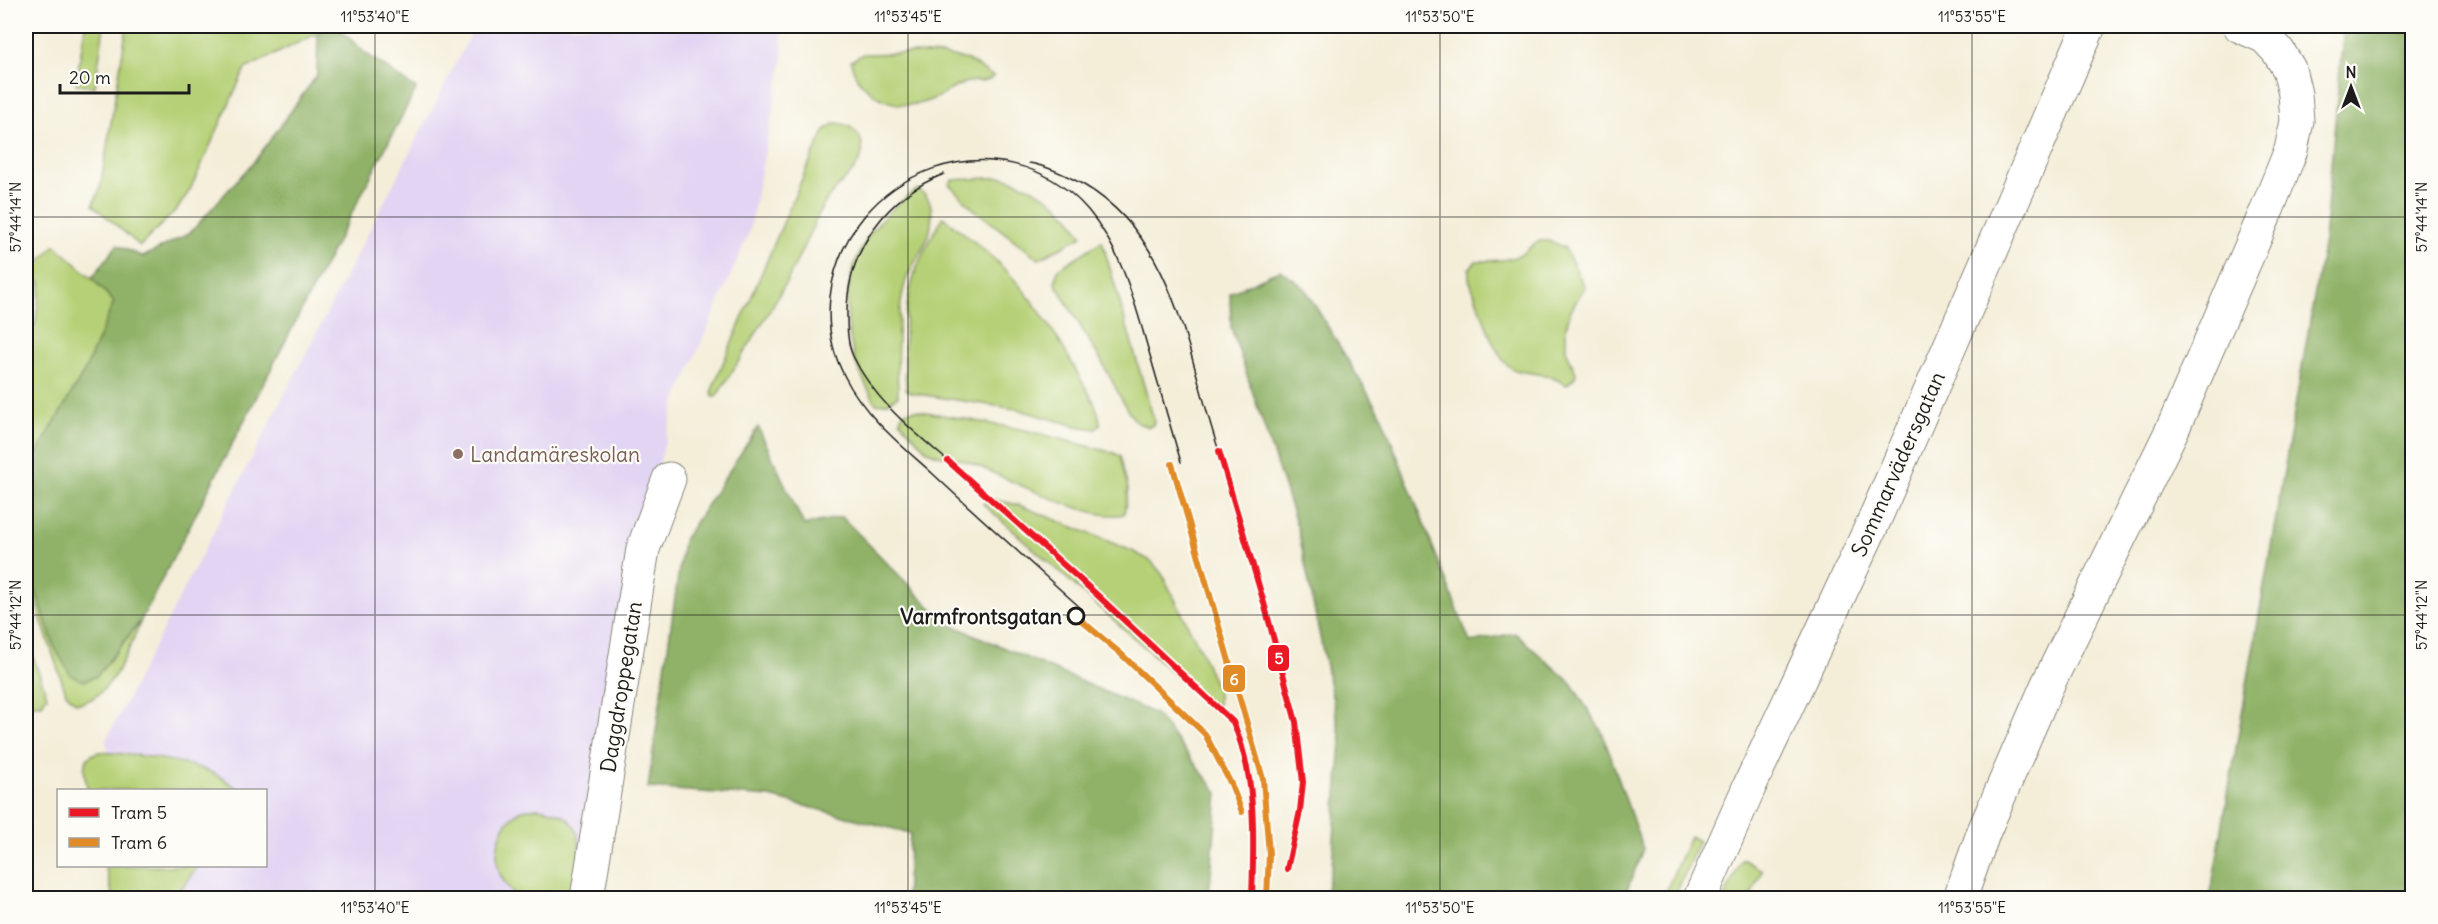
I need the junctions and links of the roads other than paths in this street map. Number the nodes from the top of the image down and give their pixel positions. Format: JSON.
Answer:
{"nodes":[{"id":1,"x":2089,"y":26,"type":"edge"},
{"id":2,"x":2240,"y":26,"type":"edge"},
{"id":3,"x":669,"y":479,"type":"dead end"},
{"id":4,"x":1962,"y":892,"type":"edge"},
{"id":5,"x":587,"y":898,"type":"edge"},
{"id":6,"x":1700,"y":898,"type":"edge"}],
"edges":[{"from":1,"to":6,"type":"street","name":"Sommarvädersgatan"},
{"from":2,"to":4,"type":"street"},
{"from":3,"to":5,"type":"street","name":"Daggdroppegatan"}]}
